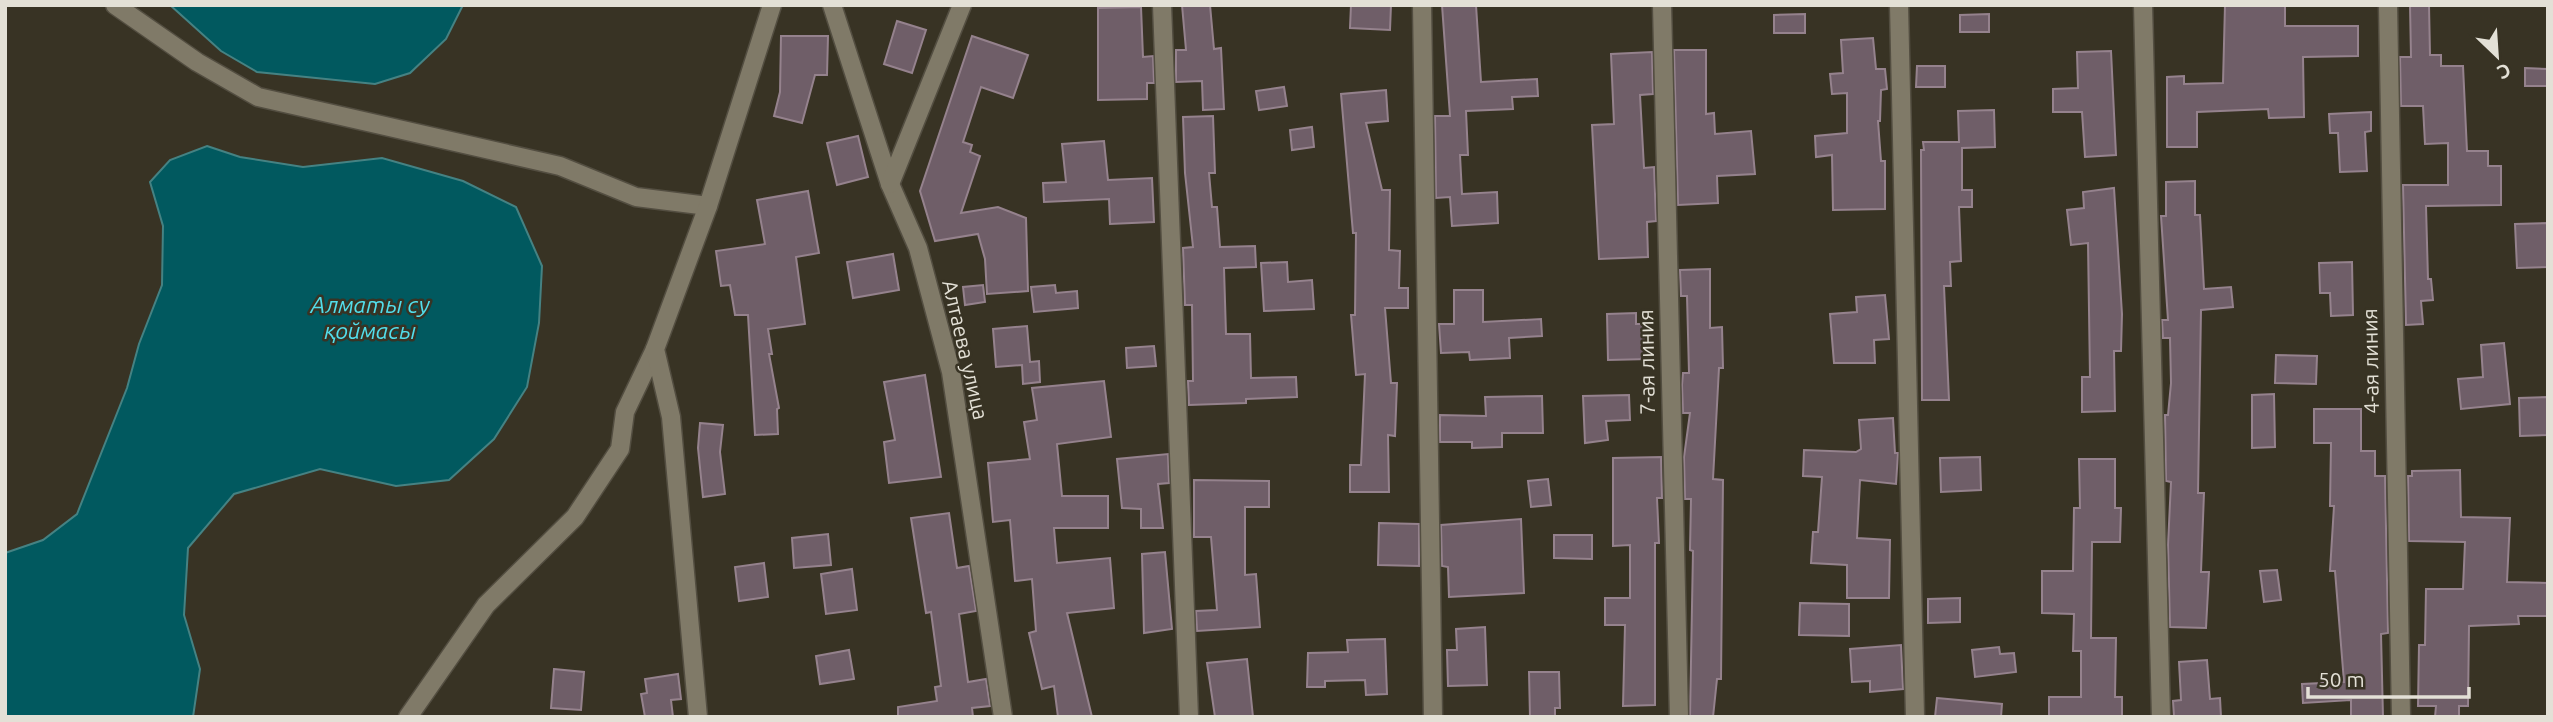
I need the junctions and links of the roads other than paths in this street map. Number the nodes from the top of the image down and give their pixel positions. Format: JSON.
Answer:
{"nodes":[{"id":1,"x":115,"y":5,"type":"edge"},
{"id":2,"x":772,"y":5,"type":"edge"},
{"id":3,"x":832,"y":5,"type":"edge"},
{"id":4,"x":962,"y":5,"type":"edge"},
{"id":5,"x":1163,"y":5,"type":"edge"},
{"id":6,"x":1422,"y":5,"type":"edge"},
{"id":7,"x":1662,"y":5,"type":"edge"},
{"id":8,"x":1899,"y":5,"type":"edge"},
{"id":9,"x":2143,"y":5,"type":"edge"},
{"id":10,"x":2388,"y":5,"type":"edge"},
{"id":11,"x":890,"y":184,"type":"junction"},
{"id":12,"x":708,"y":206,"type":"junction"},
{"id":13,"x":655,"y":349,"type":"junction"},
{"id":14,"x":408,"y":717,"type":"edge"},
{"id":15,"x":698,"y":717,"type":"edge"},
{"id":16,"x":1003,"y":717,"type":"edge"},
{"id":17,"x":1189,"y":717,"type":"edge"},
{"id":18,"x":1433,"y":717,"type":"edge"},
{"id":19,"x":1679,"y":717,"type":"edge"},
{"id":20,"x":1915,"y":717,"type":"edge"},
{"id":21,"x":2161,"y":717,"type":"edge"},
{"id":22,"x":2401,"y":717,"type":"edge"}],
"edges":[{"from":1,"to":12,"type":"street"},
{"from":2,"to":12,"type":"street"},
{"from":3,"to":11,"type":"street","name":"Алтаева улица"},
{"from":4,"to":11,"type":"street"},
{"from":5,"to":17,"type":"street"},
{"from":6,"to":18,"type":"street"},
{"from":7,"to":19,"type":"street","name":"7-ая линия"},
{"from":8,"to":20,"type":"street"},
{"from":9,"to":21,"type":"street"},
{"from":10,"to":22,"type":"street","name":"4-ая линия"},
{"from":11,"to":16,"type":"street","name":"Алтаева улица"},
{"from":12,"to":13,"type":"street"},
{"from":13,"to":14,"type":"street"},
{"from":13,"to":15,"type":"street"}]}
